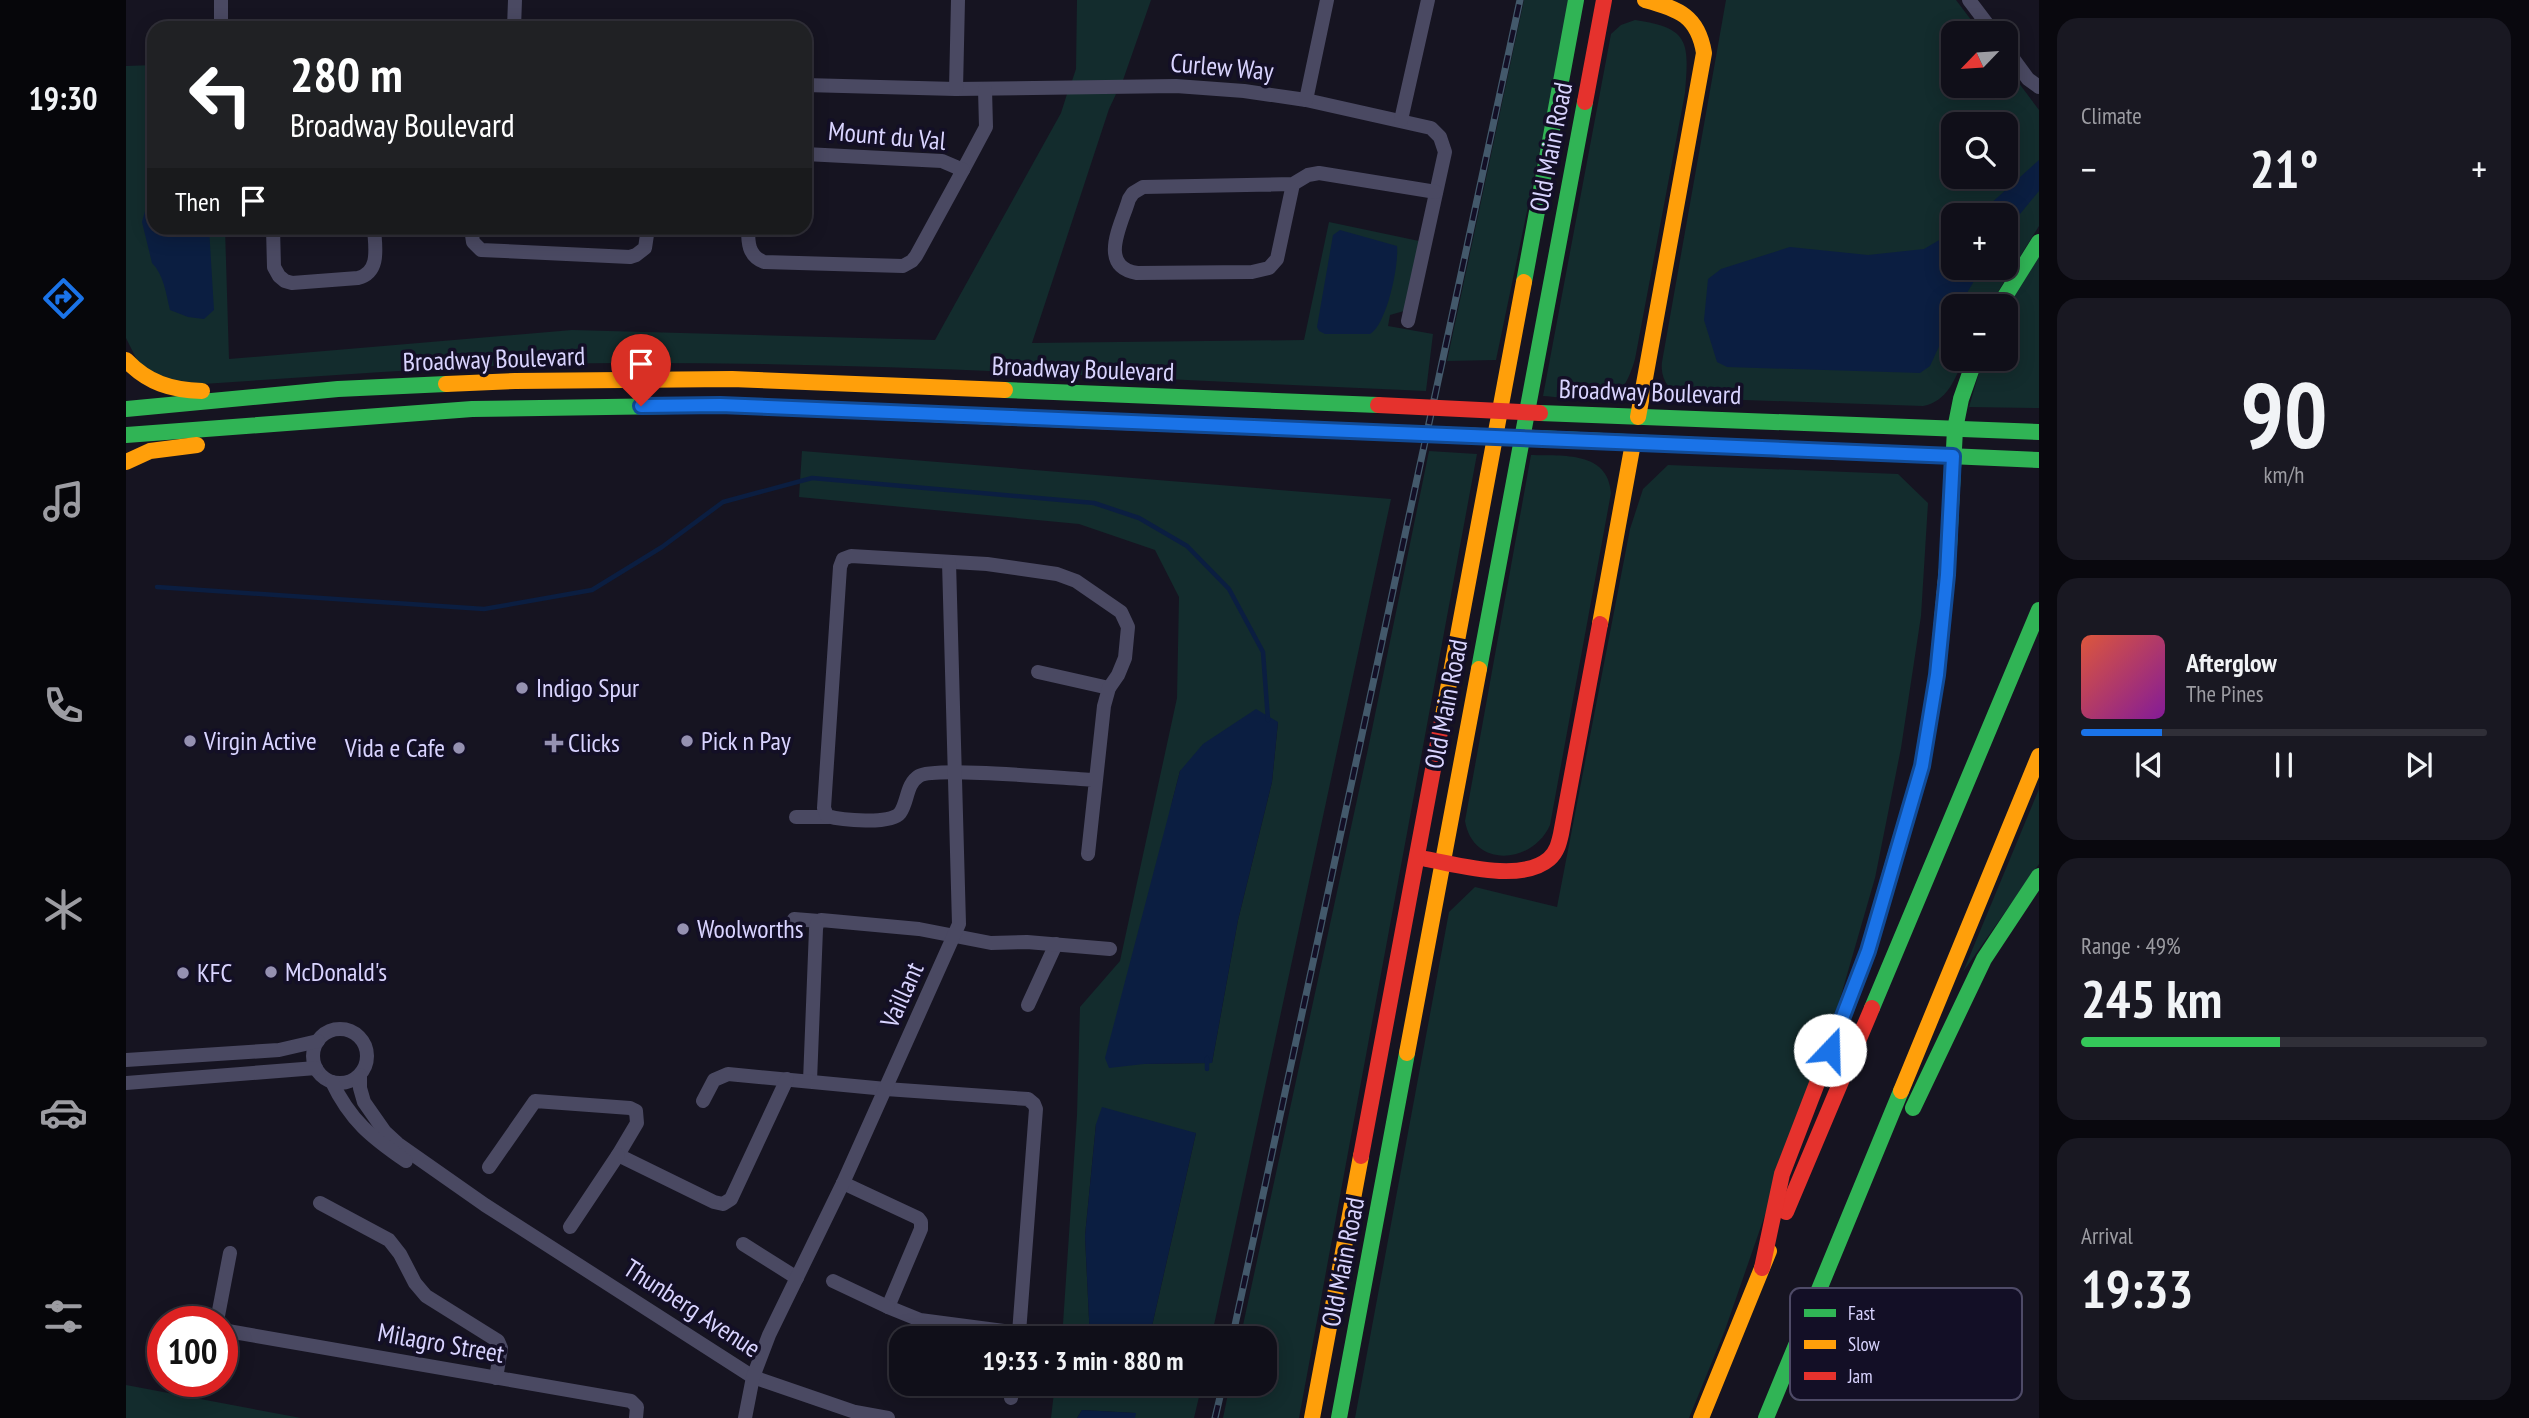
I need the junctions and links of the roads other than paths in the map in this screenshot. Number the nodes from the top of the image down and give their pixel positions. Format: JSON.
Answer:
{"nodes":[{"id":1,"x":221,"y":0,"type":"edge"},
{"id":2,"x":515,"y":0,"type":"edge"},
{"id":3,"x":958,"y":0,"type":"edge"},
{"id":4,"x":1327,"y":0,"type":"edge"},
{"id":5,"x":1428,"y":0,"type":"edge"},
{"id":6,"x":1576,"y":0,"type":"edge"},
{"id":7,"x":1604,"y":0,"type":"edge"},
{"id":8,"x":1645,"y":0,"type":"edge"},
{"id":9,"x":1969,"y":0,"type":"edge"},
{"id":10,"x":221,"y":21,"type":"edge"},
{"id":11,"x":514,"y":21,"type":"edge"},
{"id":12,"x":1985,"y":21,"type":"edge"},
{"id":13,"x":2018,"y":65,"type":"edge"},
{"id":14,"x":812,"y":85,"type":"edge"},
{"id":15,"x":2039,"y":87,"type":"edge"},
{"id":16,"x":956,"y":89,"type":"junction"},
{"id":17,"x":985,"y":89,"type":"junction"},
{"id":18,"x":1306,"y":100,"type":"junction"},
{"id":19,"x":1401,"y":120,"type":"junction"},
{"id":20,"x":812,"y":154,"type":"edge"},
{"id":21,"x":963,"y":170,"type":"junction"},
{"id":22,"x":1293,"y":184,"type":"junction"},
{"id":23,"x":1436,"y":192,"type":"junction"},
{"id":24,"x":273,"y":235,"type":"edge"},
{"id":25,"x":374,"y":235,"type":"edge"},
{"id":26,"x":472,"y":235,"type":"edge"},
{"id":27,"x":648,"y":235,"type":"edge"},
{"id":28,"x":748,"y":235,"type":"edge"},
{"id":29,"x":2039,"y":242,"type":"edge"},
{"id":30,"x":2006,"y":294,"type":"edge"},
{"id":31,"x":1408,"y":321,"type":"dead end"},
{"id":32,"x":126,"y":360,"type":"edge"},
{"id":33,"x":1971,"y":371,"type":"edge"},
{"id":34,"x":338,"y":389,"type":"junction"},
{"id":35,"x":126,"y":409,"type":"edge"},
{"id":36,"x":1638,"y":416,"type":"junction"},
{"id":37,"x":348,"y":419,"type":"junction"},
{"id":38,"x":1955,"y":429,"type":"junction"},
{"id":39,"x":2039,"y":432,"type":"edge"},
{"id":40,"x":126,"y":435,"type":"edge"},
{"id":41,"x":1633,"y":443,"type":"junction"},
{"id":42,"x":1953,"y":456,"type":"junction"},
{"id":43,"x":2039,"y":460,"type":"edge"},
{"id":44,"x":126,"y":462,"type":"edge"},
{"id":45,"x":949,"y":562,"type":"junction"},
{"id":46,"x":2039,"y":610,"type":"edge"},
{"id":47,"x":1038,"y":672,"type":"dead end"},
{"id":48,"x":1109,"y":688,"type":"junction"},
{"id":49,"x":2039,"y":756,"type":"edge"},
{"id":50,"x":956,"y":772,"type":"junction"},
{"id":51,"x":1096,"y":780,"type":"junction"},
{"id":52,"x":796,"y":817,"type":"dead end"},
{"id":53,"x":830,"y":817,"type":"junction"},
{"id":54,"x":1087,"y":854,"type":"dead end"},
{"id":55,"x":1416,"y":858,"type":"junction"},
{"id":56,"x":1442,"y":861,"type":"junction"},
{"id":57,"x":2039,"y":876,"type":"edge"},
{"id":58,"x":794,"y":919,"type":"dead end"},
{"id":59,"x":819,"y":921,"type":"junction"},
{"id":60,"x":956,"y":935,"type":"junction"},
{"id":61,"x":1056,"y":944,"type":"junction"},
{"id":62,"x":1110,"y":948,"type":"dead end"},
{"id":63,"x":1028,"y":1005,"type":"dead end"},
{"id":64,"x":318,"y":1041,"type":"junction"},
{"id":65,"x":126,"y":1060,"type":"edge"},
{"id":66,"x":316,"y":1068,"type":"junction"},
{"id":67,"x":360,"y":1075,"type":"junction"},
{"id":68,"x":787,"y":1079,"type":"junction"},
{"id":69,"x":810,"y":1081,"type":"junction"},
{"id":70,"x":332,"y":1082,"type":"junction"},
{"id":71,"x":126,"y":1083,"type":"edge"},
{"id":72,"x":886,"y":1089,"type":"junction"},
{"id":73,"x":703,"y":1101,"type":"dead end"},
{"id":74,"x":1909,"y":1117,"type":"dead end"},
{"id":75,"x":618,"y":1155,"type":"junction"},
{"id":76,"x":425,"y":1163,"type":"junction"},
{"id":77,"x":1887,"y":1166,"type":"dead end"},
{"id":78,"x":489,"y":1167,"type":"dead end"},
{"id":79,"x":843,"y":1183,"type":"junction"},
{"id":80,"x":320,"y":1203,"type":"dead end"},
{"id":81,"x":570,"y":1227,"type":"dead end"},
{"id":82,"x":743,"y":1244,"type":"dead end"},
{"id":83,"x":230,"y":1253,"type":"dead end"},
{"id":84,"x":1762,"y":1268,"type":"junction"},
{"id":85,"x":797,"y":1278,"type":"junction"},
{"id":86,"x":833,"y":1281,"type":"dead end"},
{"id":87,"x":1820,"y":1288,"type":"edge"},
{"id":88,"x":1833,"y":1288,"type":"edge"},
{"id":89,"x":220,"y":1306,"type":"edge"},
{"id":90,"x":888,"y":1307,"type":"junction"},
{"id":91,"x":957,"y":1326,"type":"edge"},
{"id":92,"x":1019,"y":1326,"type":"edge"},
{"id":93,"x":238,"y":1333,"type":"edge"},
{"id":94,"x":1790,"y":1361,"type":"edge"},
{"id":95,"x":752,"y":1377,"type":"junction"},
{"id":96,"x":496,"y":1378,"type":"junction"},
{"id":97,"x":854,"y":1415,"type":"edge"},
{"id":98,"x":636,"y":1418,"type":"edge"},
{"id":99,"x":745,"y":1418,"type":"edge"},
{"id":100,"x":888,"y":1418,"type":"edge"},
{"id":101,"x":1311,"y":1418,"type":"edge"},
{"id":102,"x":1339,"y":1418,"type":"edge"},
{"id":103,"x":1702,"y":1418,"type":"edge"},
{"id":104,"x":1766,"y":1418,"type":"edge"}],
"edges":[{"from":1,"to":10,"type":"street"},
{"from":2,"to":11,"type":"street"},
{"from":3,"to":16,"type":"street"},
{"from":4,"to":18,"type":"street"},
{"from":5,"to":19,"type":"street"},
{"from":6,"to":55,"type":"main road","name":"Old Main Road"},
{"from":7,"to":56,"type":"main road","name":"Old Main Road"},
{"from":8,"to":36,"type":"main road"},
{"from":9,"to":12,"type":"street"},
{"from":13,"to":15,"type":"street"},
{"from":14,"to":16,"type":"street","name":"Curlew Way"},
{"from":16,"to":17,"type":"street","name":"Curlew Way"},
{"from":17,"to":18,"type":"street","name":"Curlew Way"},
{"from":17,"to":21,"type":"street","name":"Mount du Val"},
{"from":18,"to":19,"type":"street","name":"Curlew Way"},
{"from":19,"to":23,"type":"street","name":"Curlew Way"},
{"from":20,"to":21,"type":"street","name":"Mount du Val"},
{"from":21,"to":28,"type":"street","name":"Mount du Val"},
{"from":22,"to":22,"type":"street"},
{"from":22,"to":23,"type":"street"},
{"from":23,"to":31,"type":"street","name":"Curlew Way"},
{"from":24,"to":25,"type":"street"},
{"from":26,"to":27,"type":"street"},
{"from":29,"to":30,"type":"main road"},
{"from":32,"to":34,"type":"main road"},
{"from":33,"to":38,"type":"main road"},
{"from":34,"to":35,"type":"main road","name":"Broadway Boulevard"},
{"from":34,"to":36,"type":"main road","name":"Broadway Boulevard","bridge":true},
{"from":36,"to":38,"type":"main road","name":"Broadway Boulevard"},
{"from":37,"to":40,"type":"main road","name":"Broadway Boulevard"},
{"from":37,"to":41,"type":"main road","name":"Broadway Boulevard","bridge":true},
{"from":37,"to":44,"type":"main road"},
{"from":38,"to":39,"type":"main road","name":"Broadway Boulevard"},
{"from":38,"to":42,"type":"main road"},
{"from":41,"to":42,"type":"main road","name":"Broadway Boulevard"},
{"from":41,"to":56,"type":"main road"},
{"from":42,"to":43,"type":"main road","name":"Broadway Boulevard"},
{"from":42,"to":84,"type":"main road"},
{"from":45,"to":48,"type":"street"},
{"from":45,"to":50,"type":"street","name":"Vaillant"},
{"from":45,"to":53,"type":"street"},
{"from":46,"to":84,"type":"main road"},
{"from":47,"to":48,"type":"street"},
{"from":48,"to":51,"type":"street"},
{"from":49,"to":87,"type":"main road"},
{"from":50,"to":51,"type":"street"},
{"from":50,"to":53,"type":"street"},
{"from":50,"to":60,"type":"street","name":"Vaillant"},
{"from":51,"to":54,"type":"street"},
{"from":52,"to":53,"type":"street"},
{"from":55,"to":56,"type":"main road"},
{"from":55,"to":101,"type":"main road","name":"Old Main Road"},
{"from":56,"to":102,"type":"main road","name":"Old Main Road"},
{"from":57,"to":74,"type":"main road"},
{"from":58,"to":59,"type":"street"},
{"from":59,"to":60,"type":"street"},
{"from":59,"to":69,"type":"street"},
{"from":60,"to":61,"type":"street"},
{"from":60,"to":72,"type":"street","name":"Vaillant"},
{"from":61,"to":62,"type":"street"},
{"from":61,"to":63,"type":"street"},
{"from":64,"to":65,"type":"street"},
{"from":64,"to":66,"type":"street"},
{"from":64,"to":67,"type":"street"},
{"from":66,"to":70,"type":"street"},
{"from":66,"to":71,"type":"street"},
{"from":67,"to":70,"type":"street"},
{"from":67,"to":76,"type":"street","name":"Thunberg Avenue"},
{"from":68,"to":69,"type":"street"},
{"from":68,"to":73,"type":"street"},
{"from":68,"to":75,"type":"street"},
{"from":69,"to":72,"type":"street"},
{"from":70,"to":76,"type":"street","name":"Thunberg Avenue"},
{"from":72,"to":79,"type":"street","name":"Vaillant"},
{"from":72,"to":92,"type":"street"},
{"from":75,"to":78,"type":"street"},
{"from":75,"to":81,"type":"street"},
{"from":76,"to":95,"type":"street","name":"Thunberg Avenue"},
{"from":77,"to":88,"type":"main road"},
{"from":79,"to":85,"type":"street","name":"Vaillant"},
{"from":79,"to":90,"type":"street"},
{"from":80,"to":96,"type":"street"},
{"from":82,"to":85,"type":"street"},
{"from":83,"to":89,"type":"street"},
{"from":84,"to":103,"type":"main road"},
{"from":85,"to":95,"type":"street","name":"Vaillant"},
{"from":86,"to":90,"type":"street"},
{"from":90,"to":91,"type":"street"},
{"from":93,"to":96,"type":"street","name":"Milagro Street"},
{"from":94,"to":104,"type":"main road"},
{"from":95,"to":97,"type":"street","name":"Thunberg Avenue"},
{"from":95,"to":99,"type":"street","name":"Vaillant"},
{"from":96,"to":98,"type":"street","name":"Milagro Street"},
{"from":97,"to":100,"type":"street","name":"Thunberg Avenue"}]}
